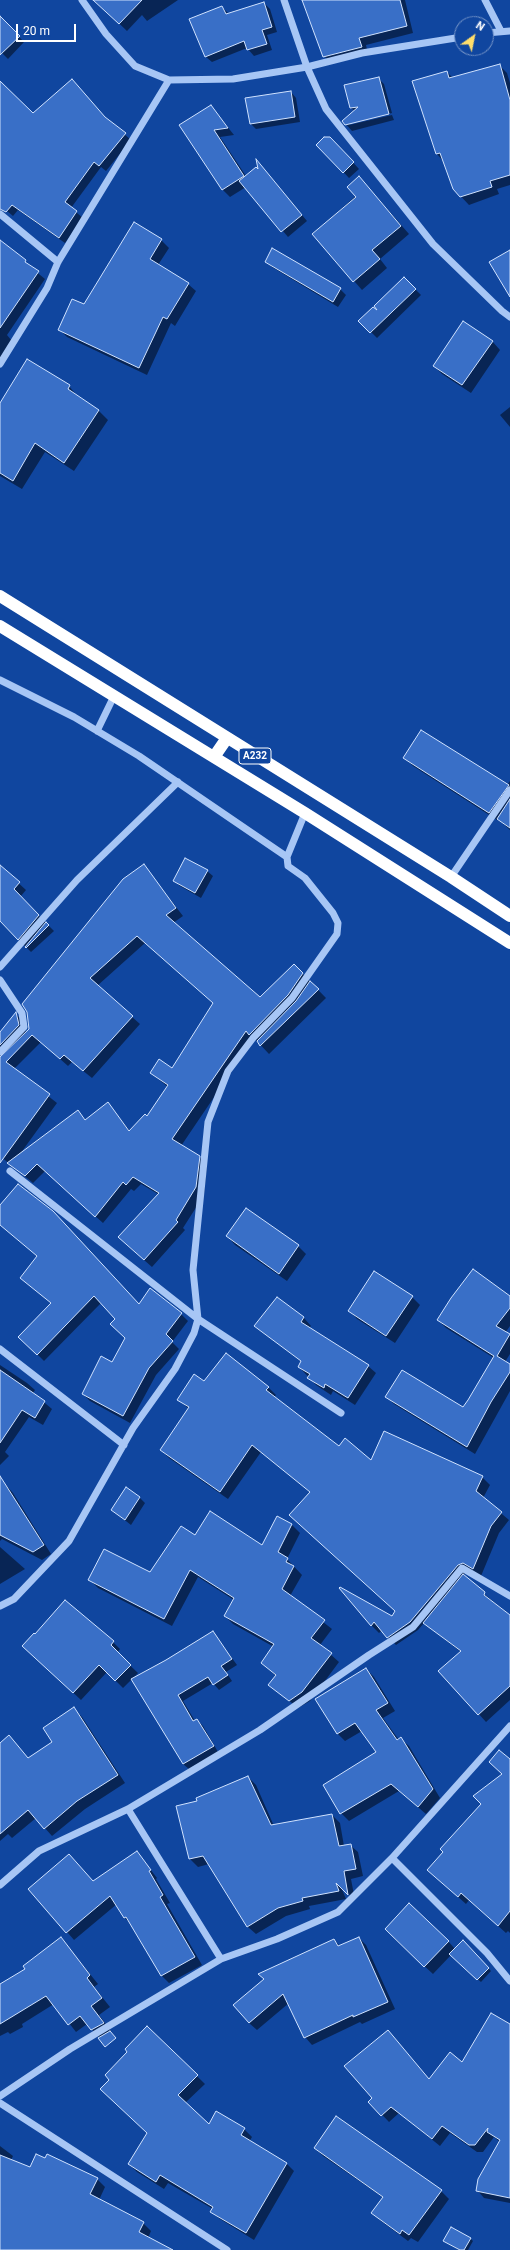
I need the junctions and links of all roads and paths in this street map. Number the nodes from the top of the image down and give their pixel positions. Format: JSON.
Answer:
{"nodes":[{"id":1,"x":82,"y":0,"type":"edge"},
{"id":2,"x":284,"y":0,"type":"edge"},
{"id":3,"x":485,"y":0,"type":"edge"},
{"id":4,"x":501,"y":31,"type":"junction"},
{"id":5,"x":510,"y":31,"type":"edge"},
{"id":6,"x":494,"y":32,"type":"edge"},
{"id":7,"x":454,"y":38,"type":"edge"},
{"id":8,"x":307,"y":67,"type":"junction"},
{"id":9,"x":169,"y":80,"type":"junction"},
{"id":10,"x":0,"y":214,"type":"edge"},
{"id":11,"x":58,"y":262,"type":"junction"},
{"id":12,"x":510,"y":317,"type":"edge"},
{"id":13,"x":0,"y":364,"type":"edge"},
{"id":14,"x":0,"y":596,"type":"edge"},
{"id":15,"x":0,"y":626,"type":"edge"},
{"id":16,"x":0,"y":680,"type":"edge"},
{"id":17,"x":114,"y":696,"type":"junction"},
{"id":18,"x":97,"y":731,"type":"junction"},
{"id":19,"x":227,"y":738,"type":"junction"},
{"id":20,"x":214,"y":757,"type":"junction"},
{"id":21,"x":178,"y":782,"type":"junction"},
{"id":22,"x":510,"y":790,"type":"edge"},
{"id":23,"x":305,"y":813,"type":"junction"},
{"id":24,"x":287,"y":857,"type":"junction"},
{"id":25,"x":450,"y":877,"type":"junction"},
{"id":26,"x":510,"y":916,"type":"edge"},
{"id":27,"x":510,"y":943,"type":"edge"},
{"id":28,"x":0,"y":967,"type":"edge"},
{"id":29,"x":0,"y":980,"type":"edge"},
{"id":30,"x":0,"y":1052,"type":"edge"},
{"id":31,"x":10,"y":1171,"type":"dead end"},
{"id":32,"x":198,"y":1319,"type":"junction"},
{"id":33,"x":0,"y":1349,"type":"edge"},
{"id":34,"x":341,"y":1413,"type":"dead end"},
{"id":35,"x":124,"y":1445,"type":"junction"},
{"id":36,"x":510,"y":1596,"type":"edge"},
{"id":37,"x":0,"y":1606,"type":"edge"},
{"id":38,"x":510,"y":1726,"type":"edge"},
{"id":39,"x":128,"y":1809,"type":"junction"},
{"id":40,"x":392,"y":1858,"type":"junction"},
{"id":41,"x":0,"y":1885,"type":"edge"},
{"id":42,"x":221,"y":1959,"type":"junction"},
{"id":43,"x":510,"y":1981,"type":"edge"},
{"id":44,"x":0,"y":2096,"type":"edge"},
{"id":45,"x":0,"y":2103,"type":"edge"},
{"id":46,"x":227,"y":2250,"type":"edge"}],
"edges":[{"from":1,"to":9,"type":"street"},
{"from":2,"to":8,"type":"street"},
{"from":3,"to":4,"type":"street"},
{"from":4,"to":5,"type":"street"},
{"from":4,"to":6,"type":"street"},
{"from":7,"to":8,"type":"street"},
{"from":8,"to":9,"type":"street"},
{"from":8,"to":12,"type":"street"},
{"from":9,"to":11,"type":"street"},
{"from":10,"to":11,"type":"street"},
{"from":11,"to":13,"type":"street"},
{"from":14,"to":19,"type":"highway","number":"A232"},
{"from":15,"to":17,"type":"highway","number":"A232"},
{"from":16,"to":18,"type":"street"},
{"from":17,"to":18,"type":"street"},
{"from":17,"to":20,"type":"highway","number":"A232"},
{"from":18,"to":21,"type":"street"},
{"from":19,"to":20,"type":"highway"},
{"from":19,"to":25,"type":"highway","number":"A232"},
{"from":20,"to":23,"type":"highway","number":"A232"},
{"from":21,"to":24,"type":"street"},
{"from":21,"to":28,"type":"street"},
{"from":22,"to":25,"type":"street"},
{"from":23,"to":24,"type":"street"},
{"from":23,"to":27,"type":"highway","number":"A232"},
{"from":24,"to":32,"type":"street"},
{"from":25,"to":26,"type":"highway","number":"A232"},
{"from":29,"to":30,"type":"street"},
{"from":31,"to":32,"type":"street"},
{"from":32,"to":34,"type":"street"},
{"from":32,"to":35,"type":"street"},
{"from":33,"to":35,"type":"street"},
{"from":35,"to":37,"type":"street"},
{"from":36,"to":39,"type":"street"},
{"from":38,"to":40,"type":"street"},
{"from":39,"to":41,"type":"street"},
{"from":39,"to":42,"type":"street"},
{"from":40,"to":42,"type":"street"},
{"from":40,"to":43,"type":"street"},
{"from":42,"to":44,"type":"street"},
{"from":45,"to":46,"type":"street"}]}
